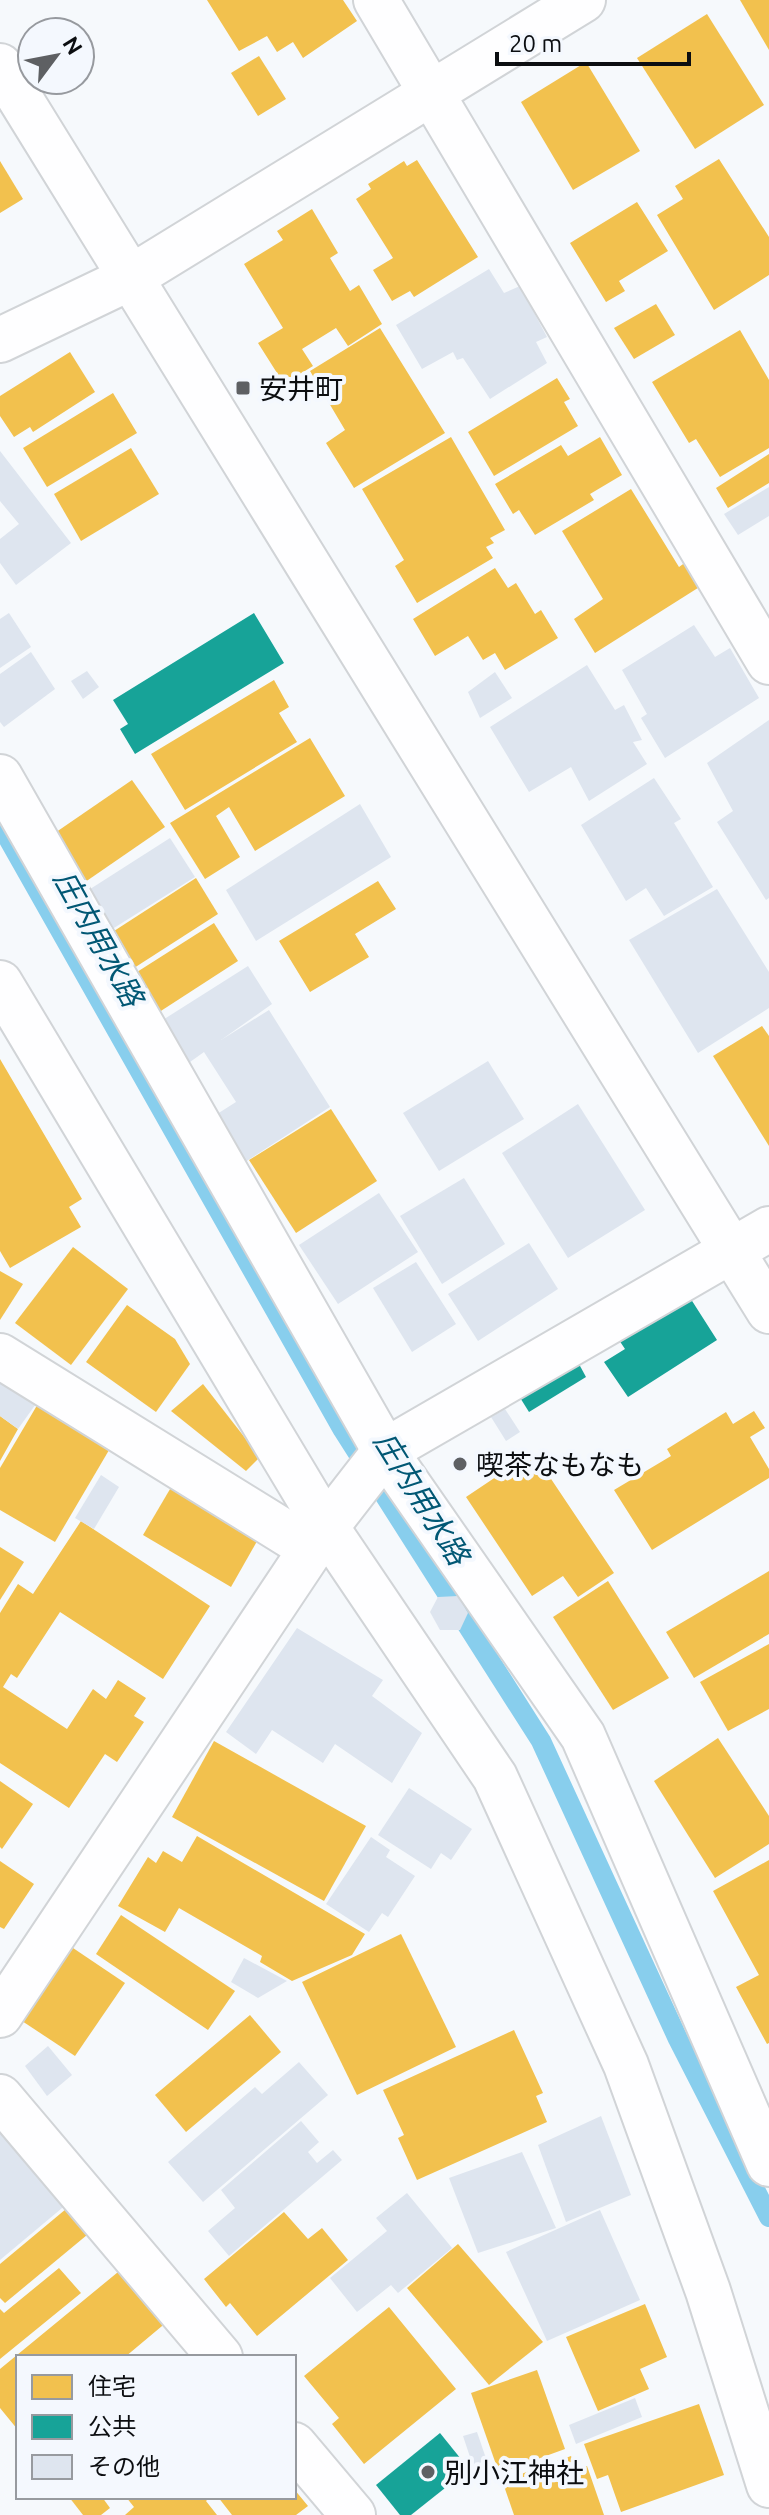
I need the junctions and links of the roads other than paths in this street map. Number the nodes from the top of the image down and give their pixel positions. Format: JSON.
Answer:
{"nodes":[{"id":1,"x":376,"y":0,"type":"edge"},
{"id":2,"x":583,"y":0,"type":"edge"},
{"id":3,"x":0,"y":66,"type":"edge"},
{"id":4,"x":430,"y":94,"type":"junction"},
{"id":5,"x":130,"y":278,"type":"junction"},
{"id":6,"x":0,"y":340,"type":"edge"},
{"id":7,"x":769,"y":662,"type":"edge"},
{"id":8,"x":0,"y":777,"type":"edge"},
{"id":9,"x":0,"y":983,"type":"edge"},
{"id":10,"x":769,"y":1229,"type":"edge"},
{"id":11,"x":731,"y":1250,"type":"junction"},
{"id":12,"x":769,"y":1311,"type":"edge"},
{"id":13,"x":0,"y":1356,"type":"edge"},
{"id":14,"x":385,"y":1451,"type":"junction"},
{"id":15,"x":319,"y":1538,"type":"junction"},
{"id":16,"x":0,"y":2015,"type":"edge"},
{"id":17,"x":0,"y":2097,"type":"edge"},
{"id":18,"x":769,"y":2164,"type":"edge"},
{"id":19,"x":218,"y":2355,"type":"edge"},
{"id":20,"x":296,"y":2447,"type":"edge"},
{"id":21,"x":769,"y":2485,"type":"edge"},
{"id":22,"x":353,"y":2515,"type":"edge"}],
"edges":[{"from":1,"to":4,"type":"street"},
{"from":2,"to":4,"type":"street"},
{"from":3,"to":5,"type":"street"},
{"from":4,"to":5,"type":"street"},
{"from":4,"to":7,"type":"street"},
{"from":5,"to":6,"type":"street"},
{"from":5,"to":11,"type":"street"},
{"from":8,"to":14,"type":"street"},
{"from":9,"to":15,"type":"street"},
{"from":10,"to":11,"type":"street"},
{"from":11,"to":12,"type":"street"},
{"from":11,"to":14,"type":"street"},
{"from":13,"to":15,"type":"street"},
{"from":14,"to":15,"type":"street"},
{"from":14,"to":18,"type":"street"},
{"from":15,"to":16,"type":"street"},
{"from":15,"to":21,"type":"street"},
{"from":17,"to":19,"type":"street"},
{"from":20,"to":22,"type":"street"}]}
